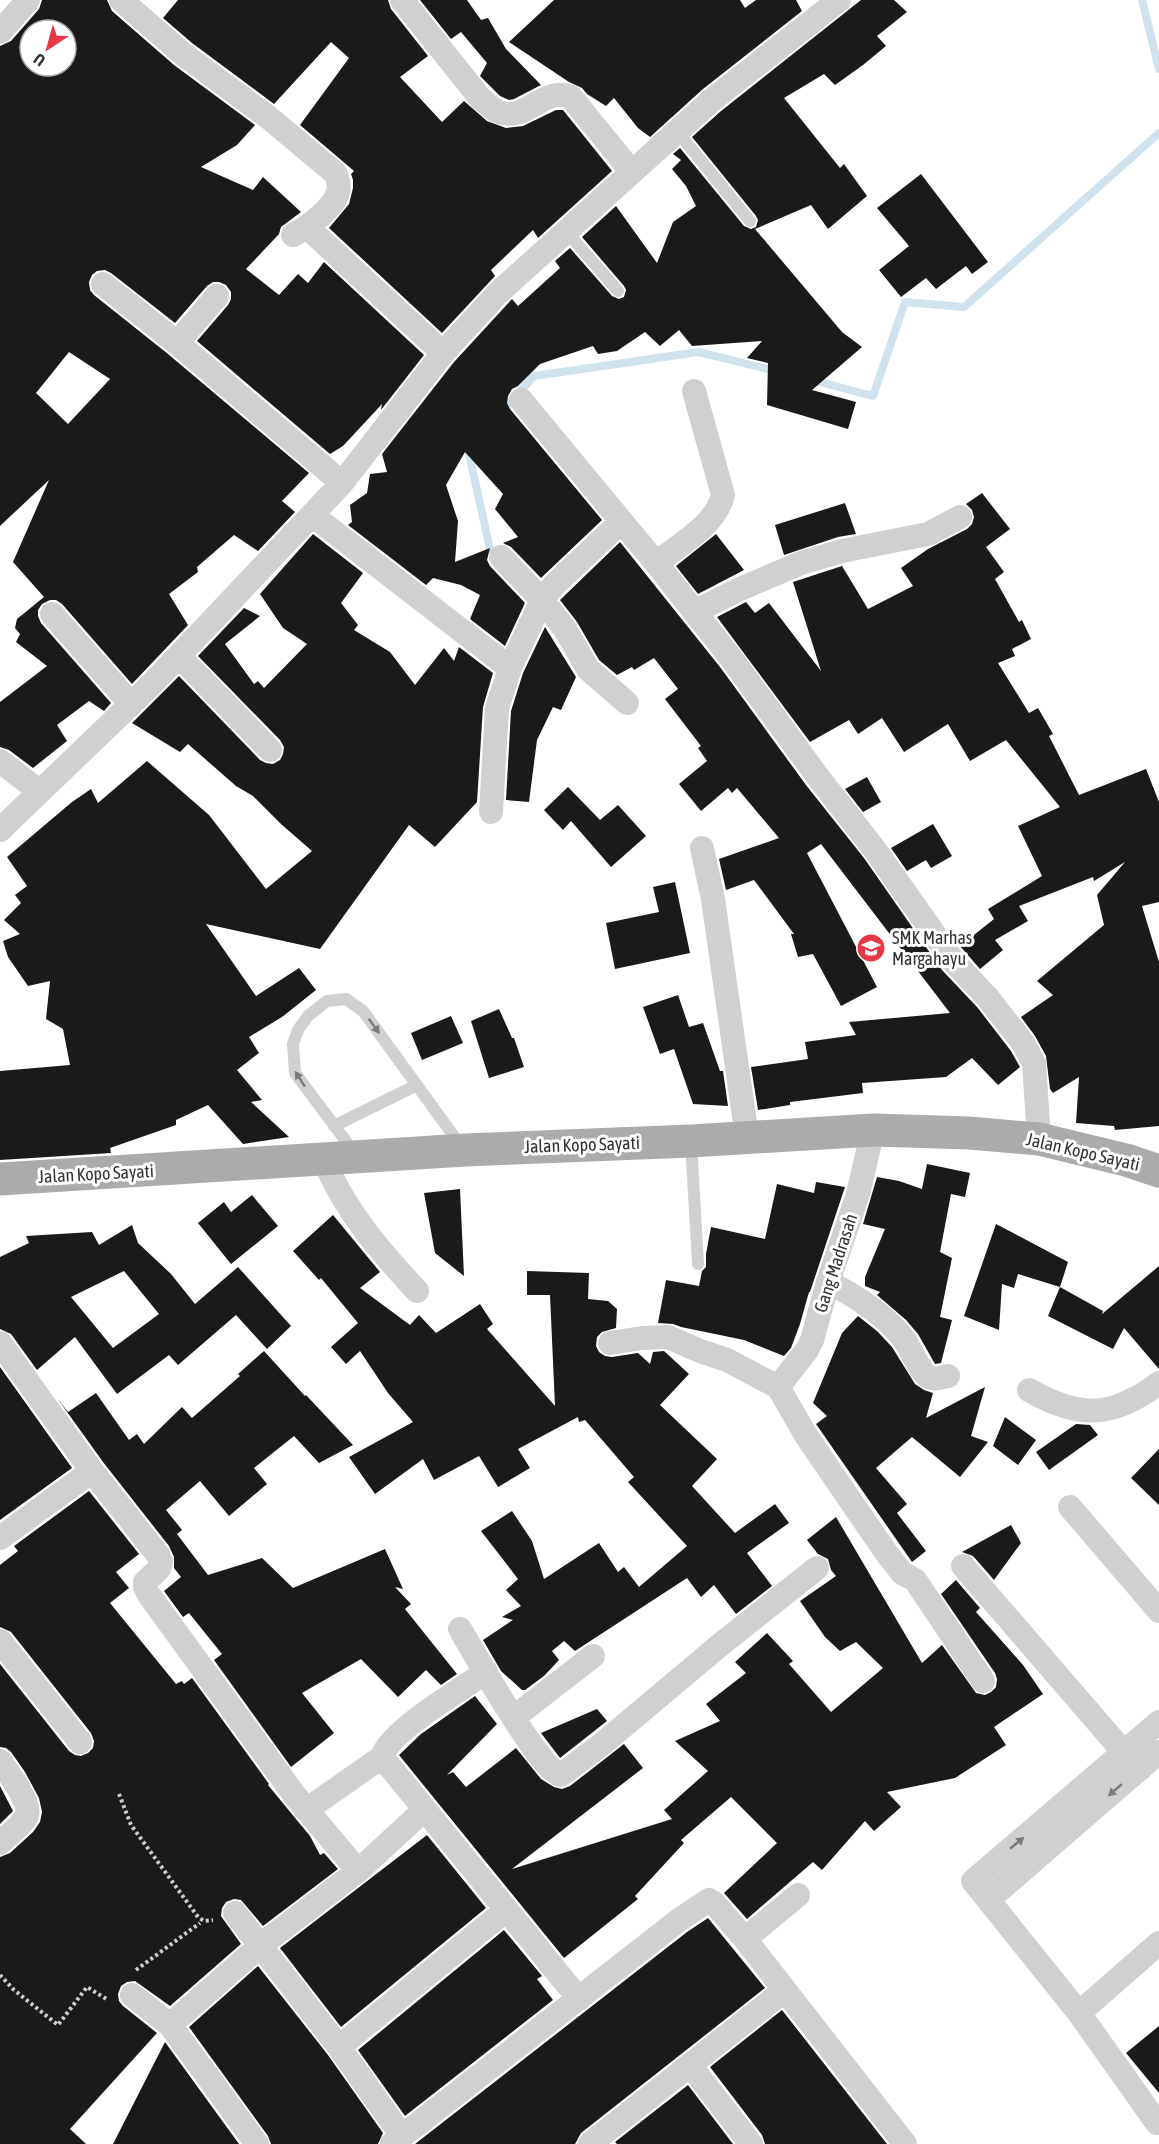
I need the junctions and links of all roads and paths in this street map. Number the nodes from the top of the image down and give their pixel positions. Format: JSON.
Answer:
{"nodes":[{"id":1,"x":28,"y":0,"type":"edge"},
{"id":2,"x":121,"y":0,"type":"edge"},
{"id":3,"x":402,"y":0,"type":"edge"},
{"id":4,"x":839,"y":0,"type":"edge"},
{"id":5,"x":0,"y":32,"type":"edge"},
{"id":6,"x":677,"y":131,"type":"junction"},
{"id":7,"x":632,"y":172,"type":"junction"},
{"id":8,"x":750,"y":221,"type":"dead end"},
{"id":9,"x":566,"y":231,"type":"junction"},
{"id":10,"x":103,"y":284,"type":"dead end"},
{"id":11,"x":618,"y":291,"type":"dead end"},
{"id":12,"x":217,"y":296,"type":"dead end"},
{"id":13,"x":177,"y":343,"type":"junction"},
{"id":14,"x":443,"y":353,"type":"junction"},
{"id":15,"x":694,"y":392,"type":"dead end"},
{"id":16,"x":521,"y":400,"type":"dead end"},
{"id":17,"x":342,"y":483,"type":"junction"},
{"id":18,"x":312,"y":515,"type":"junction"},
{"id":19,"x":960,"y":517,"type":"dead end"},
{"id":20,"x":621,"y":522,"type":"junction"},
{"id":21,"x":501,"y":557,"type":"dead end"},
{"id":22,"x":656,"y":563,"type":"junction"},
{"id":23,"x":542,"y":600,"type":"junction"},
{"id":24,"x":694,"y":612,"type":"junction"},
{"id":25,"x":52,"y":614,"type":"dead end"},
{"id":26,"x":180,"y":656,"type":"junction"},
{"id":27,"x":510,"y":668,"type":"junction"},
{"id":28,"x":130,"y":703,"type":"junction"},
{"id":29,"x":627,"y":703,"type":"dead end"},
{"id":30,"x":270,"y":750,"type":"dead end"},
{"id":31,"x":0,"y":761,"type":"edge"},
{"id":32,"x":39,"y":792,"type":"junction"},
{"id":33,"x":491,"y":812,"type":"dead end"},
{"id":34,"x":0,"y":830,"type":"edge"},
{"id":35,"x":702,"y":848,"type":"dead end"},
{"id":36,"x":417,"y":1085,"type":"junction"},
{"id":37,"x":334,"y":1126,"type":"junction"},
{"id":38,"x":873,"y":1130,"type":"junction"},
{"id":39,"x":747,"y":1137,"type":"junction"},
{"id":40,"x":1038,"y":1139,"type":"junction"},
{"id":41,"x":691,"y":1141,"type":"junction"},
{"id":42,"x":465,"y":1150,"type":"junction"},
{"id":43,"x":358,"y":1158,"type":"junction"},
{"id":44,"x":324,"y":1160,"type":"junction"},
{"id":45,"x":1159,"y":1171,"type":"edge"},
{"id":46,"x":0,"y":1179,"type":"edge"},
{"id":47,"x":698,"y":1264,"type":"dead end"},
{"id":48,"x":828,"y":1282,"type":"junction"},
{"id":49,"x":417,"y":1291,"type":"dead end"},
{"id":50,"x":0,"y":1343,"type":"edge"},
{"id":51,"x":610,"y":1343,"type":"dead end"},
{"id":52,"x":948,"y":1377,"type":"dead end"},
{"id":53,"x":1159,"y":1383,"type":"edge"},
{"id":54,"x":778,"y":1387,"type":"junction"},
{"id":55,"x":1029,"y":1390,"type":"dead end"},
{"id":56,"x":91,"y":1469,"type":"junction"},
{"id":57,"x":1070,"y":1507,"type":"dead end"},
{"id":58,"x":1,"y":1536,"type":"edge"},
{"id":59,"x":963,"y":1566,"type":"dead end"},
{"id":60,"x":817,"y":1568,"type":"dead end"},
{"id":61,"x":1159,"y":1611,"type":"edge"},
{"id":62,"x":460,"y":1629,"type":"dead end"},
{"id":63,"x":0,"y":1641,"type":"edge"},
{"id":64,"x":593,"y":1656,"type":"dead end"},
{"id":65,"x":486,"y":1672,"type":"junction"},
{"id":66,"x":983,"y":1681,"type":"dead end"},
{"id":67,"x":513,"y":1718,"type":"junction"},
{"id":68,"x":1159,"y":1722,"type":"edge"},
{"id":69,"x":80,"y":1742,"type":"dead end"},
{"id":70,"x":1159,"y":1752,"type":"edge"},
{"id":71,"x":382,"y":1757,"type":"junction"},
{"id":72,"x":0,"y":1761,"type":"edge"},
{"id":73,"x":1132,"y":1761,"type":"junction"},
{"id":74,"x":120,"y":1794,"type":"dead end"},
{"id":75,"x":306,"y":1809,"type":"junction"},
{"id":76,"x":424,"y":1810,"type":"junction"},
{"id":77,"x":0,"y":1843,"type":"edge"},
{"id":78,"x":358,"y":1871,"type":"junction"},
{"id":79,"x":798,"y":1895,"type":"dead end"},
{"id":80,"x":988,"y":1900,"type":"junction"},
{"id":81,"x":506,"y":1910,"type":"junction"},
{"id":82,"x":235,"y":1913,"type":"joint"},
{"id":83,"x":200,"y":1923,"type":"dead end"},
{"id":84,"x":745,"y":1939,"type":"junction"},
{"id":85,"x":1159,"y":1943,"type":"edge"},
{"id":86,"x":261,"y":1946,"type":"junction"},
{"id":87,"x":0,"y":1975,"type":"edge"},
{"id":88,"x":784,"y":1990,"type":"junction"},
{"id":89,"x":132,"y":1995,"type":"junction"},
{"id":90,"x":579,"y":1999,"type":"junction"},
{"id":91,"x":1079,"y":2013,"type":"junction"},
{"id":92,"x":170,"y":2025,"type":"junction"},
{"id":93,"x":339,"y":2047,"type":"junction"},
{"id":94,"x":690,"y":2065,"type":"junction"},
{"id":95,"x":1157,"y":2123,"type":"dead end"},
{"id":96,"x":397,"y":2140,"type":"edge"},
{"id":97,"x":595,"y":2142,"type":"edge"},
{"id":98,"x":257,"y":2144,"type":"edge"},
{"id":99,"x":752,"y":2144,"type":"edge"},
{"id":100,"x":905,"y":2144,"type":"edge"}],
"edges":[{"from":1,"to":5,"type":"street"},
{"from":2,"to":14,"type":"street"},
{"from":3,"to":7,"type":"street"},
{"from":4,"to":6,"type":"street"},
{"from":6,"to":7,"type":"street"},
{"from":6,"to":8,"type":"lane"},
{"from":7,"to":9,"type":"street"},
{"from":9,"to":11,"type":"lane"},
{"from":9,"to":14,"type":"street"},
{"from":10,"to":13,"type":"street"},
{"from":12,"to":13,"type":"street"},
{"from":13,"to":17,"type":"street"},
{"from":14,"to":17,"type":"street"},
{"from":15,"to":22,"type":"street"},
{"from":16,"to":20,"type":"street"},
{"from":17,"to":18,"type":"street"},
{"from":18,"to":26,"type":"street"},
{"from":18,"to":27,"type":"street"},
{"from":19,"to":24,"type":"street"},
{"from":20,"to":22,"type":"street"},
{"from":20,"to":23,"type":"street"},
{"from":21,"to":23,"type":"street"},
{"from":22,"to":24,"type":"street"},
{"from":23,"to":27,"type":"street"},
{"from":23,"to":29,"type":"street"},
{"from":24,"to":40,"type":"street"},
{"from":25,"to":28,"type":"street"},
{"from":26,"to":28,"type":"street"},
{"from":26,"to":30,"type":"street"},
{"from":27,"to":33,"type":"street"},
{"from":28,"to":32,"type":"street"},
{"from":31,"to":32,"type":"street"},
{"from":32,"to":34,"type":"street"},
{"from":35,"to":39,"type":"street"},
{"from":36,"to":37,"type":"lane"},
{"from":37,"to":36,"type":"lane","one_way":true},
{"from":36,"to":42,"type":"lane"},
{"from":37,"to":43,"type":"lane"},
{"from":38,"to":39,"type":"main road","name":"Jalan Kopo Sayati"},
{"from":38,"to":40,"type":"main road","name":"Jalan Kopo Sayati"},
{"from":38,"to":48,"type":"street","name":"Gang Madrasah"},
{"from":39,"to":41,"type":"main road","name":"Jalan Kopo Sayati"},
{"from":40,"to":45,"type":"main road","name":"Jalan Kopo Sayati"},
{"from":41,"to":42,"type":"main road","name":"Jalan Kopo Sayati"},
{"from":41,"to":47,"type":"lane"},
{"from":42,"to":43,"type":"main road","name":"Jalan Kopo Sayati"},
{"from":43,"to":44,"type":"main road","name":"Jalan Kopo Sayati"},
{"from":44,"to":46,"type":"main road","name":"Jalan Kopo Sayati"},
{"from":44,"to":49,"type":"street"},
{"from":48,"to":52,"type":"street"},
{"from":48,"to":54,"type":"street","name":"Gang Madrasah"},
{"from":50,"to":56,"type":"street"},
{"from":51,"to":54,"type":"street"},
{"from":53,"to":55,"type":"street"},
{"from":54,"to":66,"type":"street"},
{"from":56,"to":58,"type":"street"},
{"from":56,"to":75,"type":"street"},
{"from":57,"to":61,"type":"street"},
{"from":59,"to":73,"type":"street"},
{"from":60,"to":67,"type":"street"},
{"from":62,"to":65,"type":"street"},
{"from":63,"to":69,"type":"street"},
{"from":64,"to":67,"type":"street"},
{"from":65,"to":67,"type":"street"},
{"from":65,"to":71,"type":"street"},
{"from":68,"to":73,"type":"street"},
{"from":70,"to":73,"type":"street"},
{"from":71,"to":75,"type":"street"},
{"from":71,"to":76,"type":"street"},
{"from":72,"to":77,"type":"street"},
{"from":73,"to":80,"type":"street","one_way":true},
{"from":80,"to":73,"type":"street","one_way":true},
{"from":74,"to":82,"type":"path"},
{"from":75,"to":78,"type":"street"},
{"from":76,"to":78,"type":"street"},
{"from":76,"to":81,"type":"street"},
{"from":78,"to":86,"type":"street"},
{"from":79,"to":84,"type":"street"},
{"from":80,"to":91,"type":"street"},
{"from":81,"to":90,"type":"street"},
{"from":81,"to":93,"type":"street"},
{"from":82,"to":86,"type":"street"},
{"from":83,"to":89,"type":"path"},
{"from":84,"to":88,"type":"street"},
{"from":84,"to":90,"type":"street"},
{"from":85,"to":91,"type":"street"},
{"from":86,"to":92,"type":"street"},
{"from":86,"to":93,"type":"street"},
{"from":87,"to":89,"type":"path"},
{"from":88,"to":94,"type":"street"},
{"from":88,"to":100,"type":"street"},
{"from":89,"to":92,"type":"street"},
{"from":90,"to":96,"type":"street"},
{"from":91,"to":95,"type":"street"},
{"from":92,"to":98,"type":"street"},
{"from":93,"to":96,"type":"street"},
{"from":94,"to":97,"type":"street"},
{"from":94,"to":99,"type":"street"}]}
